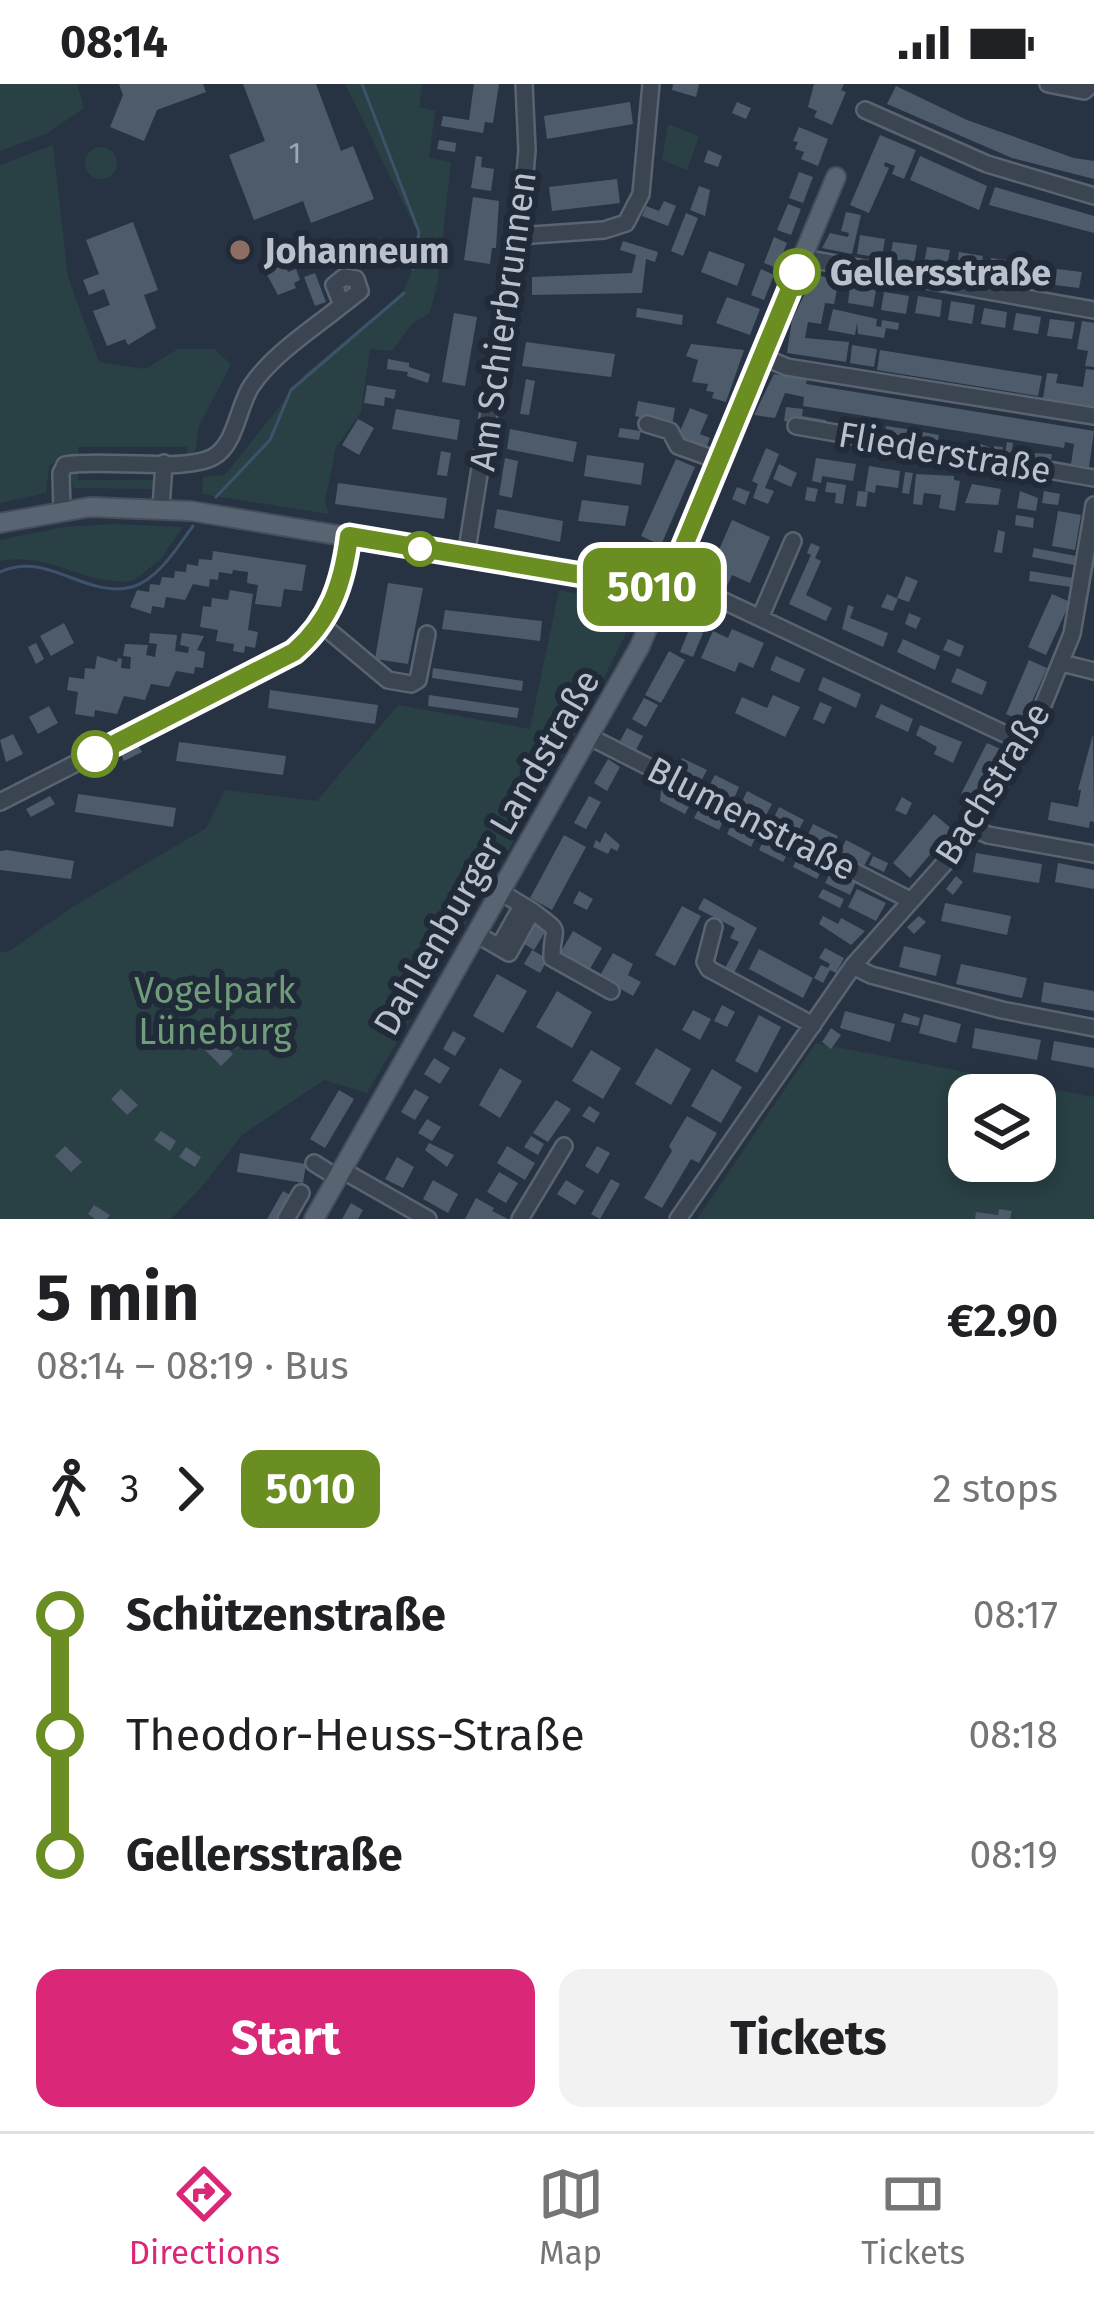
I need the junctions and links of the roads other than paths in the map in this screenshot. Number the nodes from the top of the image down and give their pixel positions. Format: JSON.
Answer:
{"nodes":[{"id":1,"x":524,"y":84,"type":"edge"},
{"id":2,"x":651,"y":84,"type":"edge"},
{"id":3,"x":1048,"y":84,"type":"edge"},
{"id":4,"x":1092,"y":84,"type":"edge"},
{"id":5,"x":865,"y":110,"type":"dead end"},
{"id":6,"x":836,"y":177,"type":"dead end"},
{"id":7,"x":1094,"y":196,"type":"edge"},
{"id":8,"x":518,"y":236,"type":"junction"},
{"id":9,"x":803,"y":258,"type":"junction"},
{"id":10,"x":342,"y":305,"type":"dead end"},
{"id":11,"x":1094,"y":310,"type":"edge"},
{"id":12,"x":763,"y":356,"type":"junction"},
{"id":13,"x":1094,"y":416,"type":"edge"},
{"id":14,"x":647,"y":424,"type":"dead end"},
{"id":15,"x":796,"y":426,"type":"dead end"},
{"id":16,"x":720,"y":461,"type":"junction"},
{"id":17,"x":164,"y":463,"type":"junction"},
{"id":18,"x":1094,"y":478,"type":"edge"},
{"id":19,"x":1094,"y":505,"type":"edge"},
{"id":20,"x":161,"y":508,"type":"junction"},
{"id":21,"x":62,"y":511,"type":"junction"},
{"id":22,"x":0,"y":523,"type":"edge"},
{"id":23,"x":349,"y":536,"type":"junction"},
{"id":24,"x":793,"y":542,"type":"dead end"},
{"id":25,"x":1091,"y":542,"type":"edge"},
{"id":26,"x":466,"y":556,"type":"junction"},
{"id":27,"x":666,"y":589,"type":"junction"},
{"id":28,"x":760,"y":618,"type":"junction"},
{"id":29,"x":321,"y":624,"type":"junction"},
{"id":30,"x":428,"y":634,"type":"dead end"},
{"id":31,"x":1061,"y":663,"type":"junction"},
{"id":32,"x":1094,"y":671,"type":"edge"},
{"id":33,"x":592,"y":737,"type":"junction"},
{"id":34,"x":1024,"y":742,"type":"junction"},
{"id":35,"x":0,"y":802,"type":"edge"},
{"id":36,"x":972,"y":828,"type":"junction"},
{"id":37,"x":1094,"y":854,"type":"edge"},
{"id":38,"x":502,"y":893,"type":"junction"},
{"id":39,"x":910,"y":900,"type":"junction"},
{"id":40,"x":527,"y":908,"type":"junction"},
{"id":41,"x":714,"y":927,"type":"dead end"},
{"id":42,"x":478,"y":935,"type":"junction"},
{"id":43,"x":854,"y":966,"type":"junction"},
{"id":44,"x":611,"y":991,"type":"dead end"},
{"id":45,"x":813,"y":1025,"type":"junction"},
{"id":46,"x":1094,"y":1028,"type":"edge"},
{"id":47,"x":564,"y":1146,"type":"dead end"},
{"id":48,"x":314,"y":1162,"type":"dead end"},
{"id":49,"x":340,"y":1174,"type":"junction"},
{"id":50,"x":301,"y":1193,"type":"dead end"},
{"id":51,"x":290,"y":1218,"type":"edge"},
{"id":52,"x":314,"y":1219,"type":"edge"},
{"id":53,"x":428,"y":1219,"type":"edge"},
{"id":54,"x":520,"y":1219,"type":"edge"},
{"id":55,"x":679,"y":1219,"type":"edge"}],
"edges":[{"from":1,"to":8,"type":"street","name":"Am Schierbrunnen"},
{"from":2,"to":8,"type":"street"},
{"from":3,"to":4,"type":"street"},
{"from":5,"to":7,"type":"street"},
{"from":6,"to":9,"type":"main road","name":"Dahlenburger Landstraße"},
{"from":8,"to":26,"type":"street","name":"Am Schierbrunnen"},
{"from":9,"to":11,"type":"street"},
{"from":9,"to":12,"type":"main road","name":"Dahlenburger Landstraße"},
{"from":10,"to":17,"type":"street"},
{"from":12,"to":13,"type":"street"},
{"from":12,"to":16,"type":"main road","name":"Dahlenburger Landstraße"},
{"from":14,"to":16,"type":"street"},
{"from":15,"to":18,"type":"street","name":"Fliederstraße"},
{"from":16,"to":27,"type":"main road","name":"Dahlenburger Landstraße"},
{"from":17,"to":20,"type":"street"},
{"from":17,"to":21,"type":"street"},
{"from":19,"to":25,"type":"street","name":"Bachstraße"},
{"from":20,"to":21,"type":"main road"},
{"from":20,"to":23,"type":"main road"},
{"from":21,"to":22,"type":"main road"},
{"from":23,"to":26,"type":"main road"},
{"from":23,"to":29,"type":"street"},
{"from":24,"to":28,"type":"street"},
{"from":25,"to":31,"type":"street","name":"Bachstraße"},
{"from":26,"to":27,"type":"main road"},
{"from":27,"to":28,"type":"street"},
{"from":27,"to":33,"type":"main road","name":"Dahlenburger Landstraße"},
{"from":28,"to":34,"type":"street"},
{"from":29,"to":30,"type":"street"},
{"from":29,"to":35,"type":"street"},
{"from":31,"to":32,"type":"street"},
{"from":31,"to":34,"type":"street","name":"Bachstraße"},
{"from":33,"to":38,"type":"main road","name":"Dahlenburger Landstraße"},
{"from":33,"to":39,"type":"street","name":"Blumenstraße"},
{"from":34,"to":36,"type":"street","name":"Bachstraße"},
{"from":36,"to":37,"type":"street"},
{"from":36,"to":39,"type":"street","name":"Bachstraße"},
{"from":38,"to":40,"type":"street"},
{"from":38,"to":42,"type":"main road","name":"Dahlenburger Landstraße"},
{"from":39,"to":43,"type":"street","name":"Bachstraße"},
{"from":40,"to":42,"type":"street"},
{"from":40,"to":44,"type":"street"},
{"from":41,"to":45,"type":"street"},
{"from":42,"to":49,"type":"main road","name":"Dahlenburger Landstraße"},
{"from":43,"to":45,"type":"street","name":"Bachstraße"},
{"from":43,"to":46,"type":"street"},
{"from":45,"to":55,"type":"street","name":"Bachstraße"},
{"from":47,"to":54,"type":"street"},
{"from":48,"to":49,"type":"street"},
{"from":49,"to":52,"type":"main road","name":"Dahlenburger Landstraße"},
{"from":49,"to":53,"type":"street"},
{"from":50,"to":51,"type":"street"}]}
